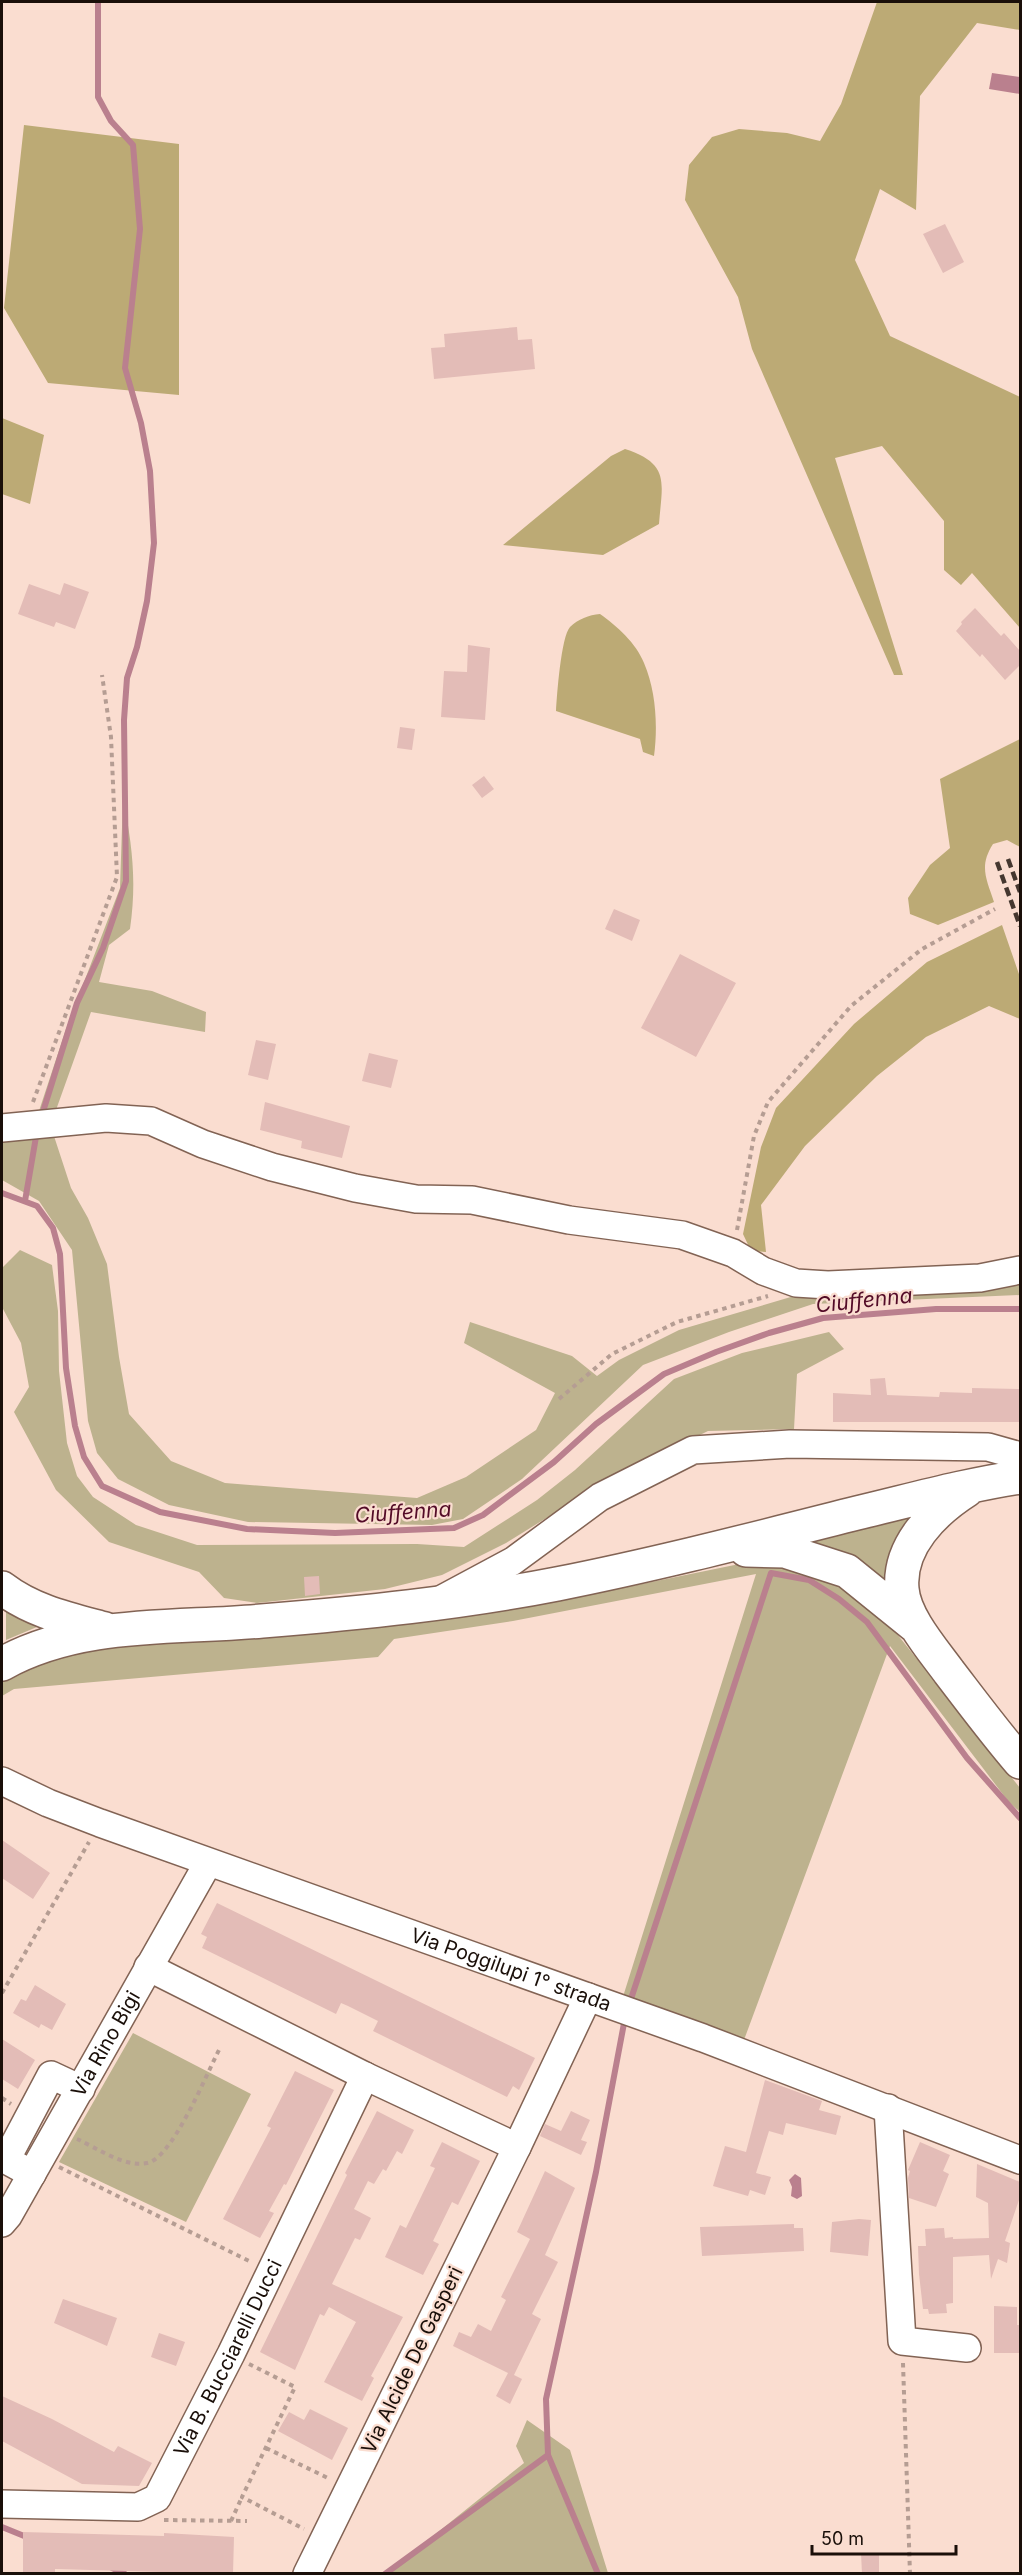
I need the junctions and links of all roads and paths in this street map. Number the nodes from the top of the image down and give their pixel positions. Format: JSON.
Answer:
{"nodes":[{"id":1,"x":102,"y":675,"type":"dead end"},
{"id":2,"x":995,"y":909,"type":"dead end"},
{"id":3,"x":13,"y":1127,"type":"edge"},
{"id":4,"x":733,"y":1253,"type":"junction"},
{"id":5,"x":1020,"y":1269,"type":"edge"},
{"id":6,"x":796,"y":1283,"type":"junction"},
{"id":7,"x":560,"y":1399,"type":"dead end"},
{"id":8,"x":1020,"y":1456,"type":"edge"},
{"id":9,"x":1020,"y":1477,"type":"edge"},
{"id":10,"x":976,"y":1484,"type":"junction"},
{"id":11,"x":714,"y":1549,"type":"junction"},
{"id":12,"x":2,"y":1588,"type":"edge"},
{"id":13,"x":433,"y":1604,"type":"junction"},
{"id":14,"x":918,"y":1629,"type":"junction"},
{"id":15,"x":110,"y":1630,"type":"junction"},
{"id":16,"x":2,"y":1664,"type":"edge"},
{"id":17,"x":1020,"y":1762,"type":"edge"},
{"id":18,"x":2,"y":1780,"type":"edge"},
{"id":19,"x":100,"y":1823,"type":"junction"},
{"id":20,"x":208,"y":1863,"type":"junction"},
{"id":21,"x":148,"y":1967,"type":"junction"},
{"id":22,"x":2,"y":1993,"type":"edge"},
{"id":23,"x":588,"y":1997,"type":"junction"},
{"id":24,"x":219,"y":2050,"type":"dead end"},
{"id":25,"x":365,"y":2076,"type":"junction"},
{"id":26,"x":81,"y":2089,"type":"junction"},
{"id":27,"x":888,"y":2108,"type":"junction"},
{"id":28,"x":57,"y":2131,"type":"junction"},
{"id":29,"x":517,"y":2147,"type":"junction"},
{"id":30,"x":1020,"y":2160,"type":"edge"},
{"id":31,"x":37,"y":2166,"type":"junction"},
{"id":32,"x":2,"y":2223,"type":"edge"},
{"id":33,"x":270,"y":2271,"type":"junction"},
{"id":34,"x":902,"y":2341,"type":"junction"},
{"id":35,"x":967,"y":2348,"type":"dead end"},
{"id":36,"x":231,"y":2354,"type":"junction"},
{"id":37,"x":266,"y":2448,"type":"junction"},
{"id":38,"x":348,"y":2488,"type":"junction"},
{"id":39,"x":242,"y":2498,"type":"junction"},
{"id":40,"x":2,"y":2504,"type":"edge"},
{"id":41,"x":231,"y":2521,"type":"dead end"},
{"id":42,"x":324,"y":2539,"type":"junction"},
{"id":43,"x":307,"y":2574,"type":"edge"},
{"id":44,"x":910,"y":2574,"type":"edge"}],
"edges":[{"from":1,"to":3,"type":"path"},
{"from":2,"to":4,"type":"path"},
{"from":3,"to":4,"type":"street"},
{"from":4,"to":6,"type":"street"},
{"from":5,"to":6,"type":"street"},
{"from":6,"to":7,"type":"path"},
{"from":8,"to":13,"type":"street"},
{"from":9,"to":10,"type":"main road"},
{"from":10,"to":11,"type":"main road"},
{"from":10,"to":14,"type":"main road"},
{"from":11,"to":13,"type":"main road"},
{"from":11,"to":14,"type":"main road"},
{"from":12,"to":15,"type":"main road"},
{"from":13,"to":15,"type":"main road"},
{"from":14,"to":17,"type":"main road"},
{"from":15,"to":16,"type":"main road"},
{"from":18,"to":19,"type":"street","name":"Via Poggilupi 1° strada"},
{"from":19,"to":20,"type":"street","name":"Via Poggilupi 1° strada"},
{"from":19,"to":22,"type":"path"},
{"from":20,"to":21,"type":"street","name":"Via Rino Bigi"},
{"from":20,"to":23,"type":"street","name":"Via Poggilupi 1° strada"},
{"from":21,"to":25,"type":"street"},
{"from":21,"to":26,"type":"street","name":"Via Rino Bigi"},
{"from":23,"to":27,"type":"street","name":"Via Poggilupi 1° strada"},
{"from":23,"to":29,"type":"street","name":"Via Alcide De Gasperi"},
{"from":24,"to":28,"type":"path"},
{"from":25,"to":29,"type":"street"},
{"from":25,"to":33,"type":"street","name":"Via B. Bucciarelli Ducci"},
{"from":26,"to":28,"type":"street","name":"Via Rino Bigi"},
{"from":26,"to":31,"type":"street"},
{"from":27,"to":30,"type":"street","name":"Via Poggilupi 1° strada"},
{"from":27,"to":34,"type":"street"},
{"from":28,"to":31,"type":"street","name":"Via Rino Bigi"},
{"from":29,"to":38,"type":"street","name":"Via Alcide De Gasperi"},
{"from":31,"to":32,"type":"street","name":"Via Rino Bigi"},
{"from":31,"to":33,"type":"path"},
{"from":33,"to":36,"type":"street","name":"Via B. Bucciarelli Ducci"},
{"from":34,"to":35,"type":"street"},
{"from":34,"to":44,"type":"path"},
{"from":36,"to":37,"type":"path"},
{"from":36,"to":40,"type":"street","name":"Via B. Bucciarelli Ducci"},
{"from":37,"to":38,"type":"path"},
{"from":37,"to":39,"type":"path"},
{"from":38,"to":42,"type":"street","name":"Via Alcide De Gasperi"},
{"from":39,"to":41,"type":"path"},
{"from":39,"to":42,"type":"path"},
{"from":42,"to":43,"type":"street","name":"Via Alcide De Gasperi"}]}
